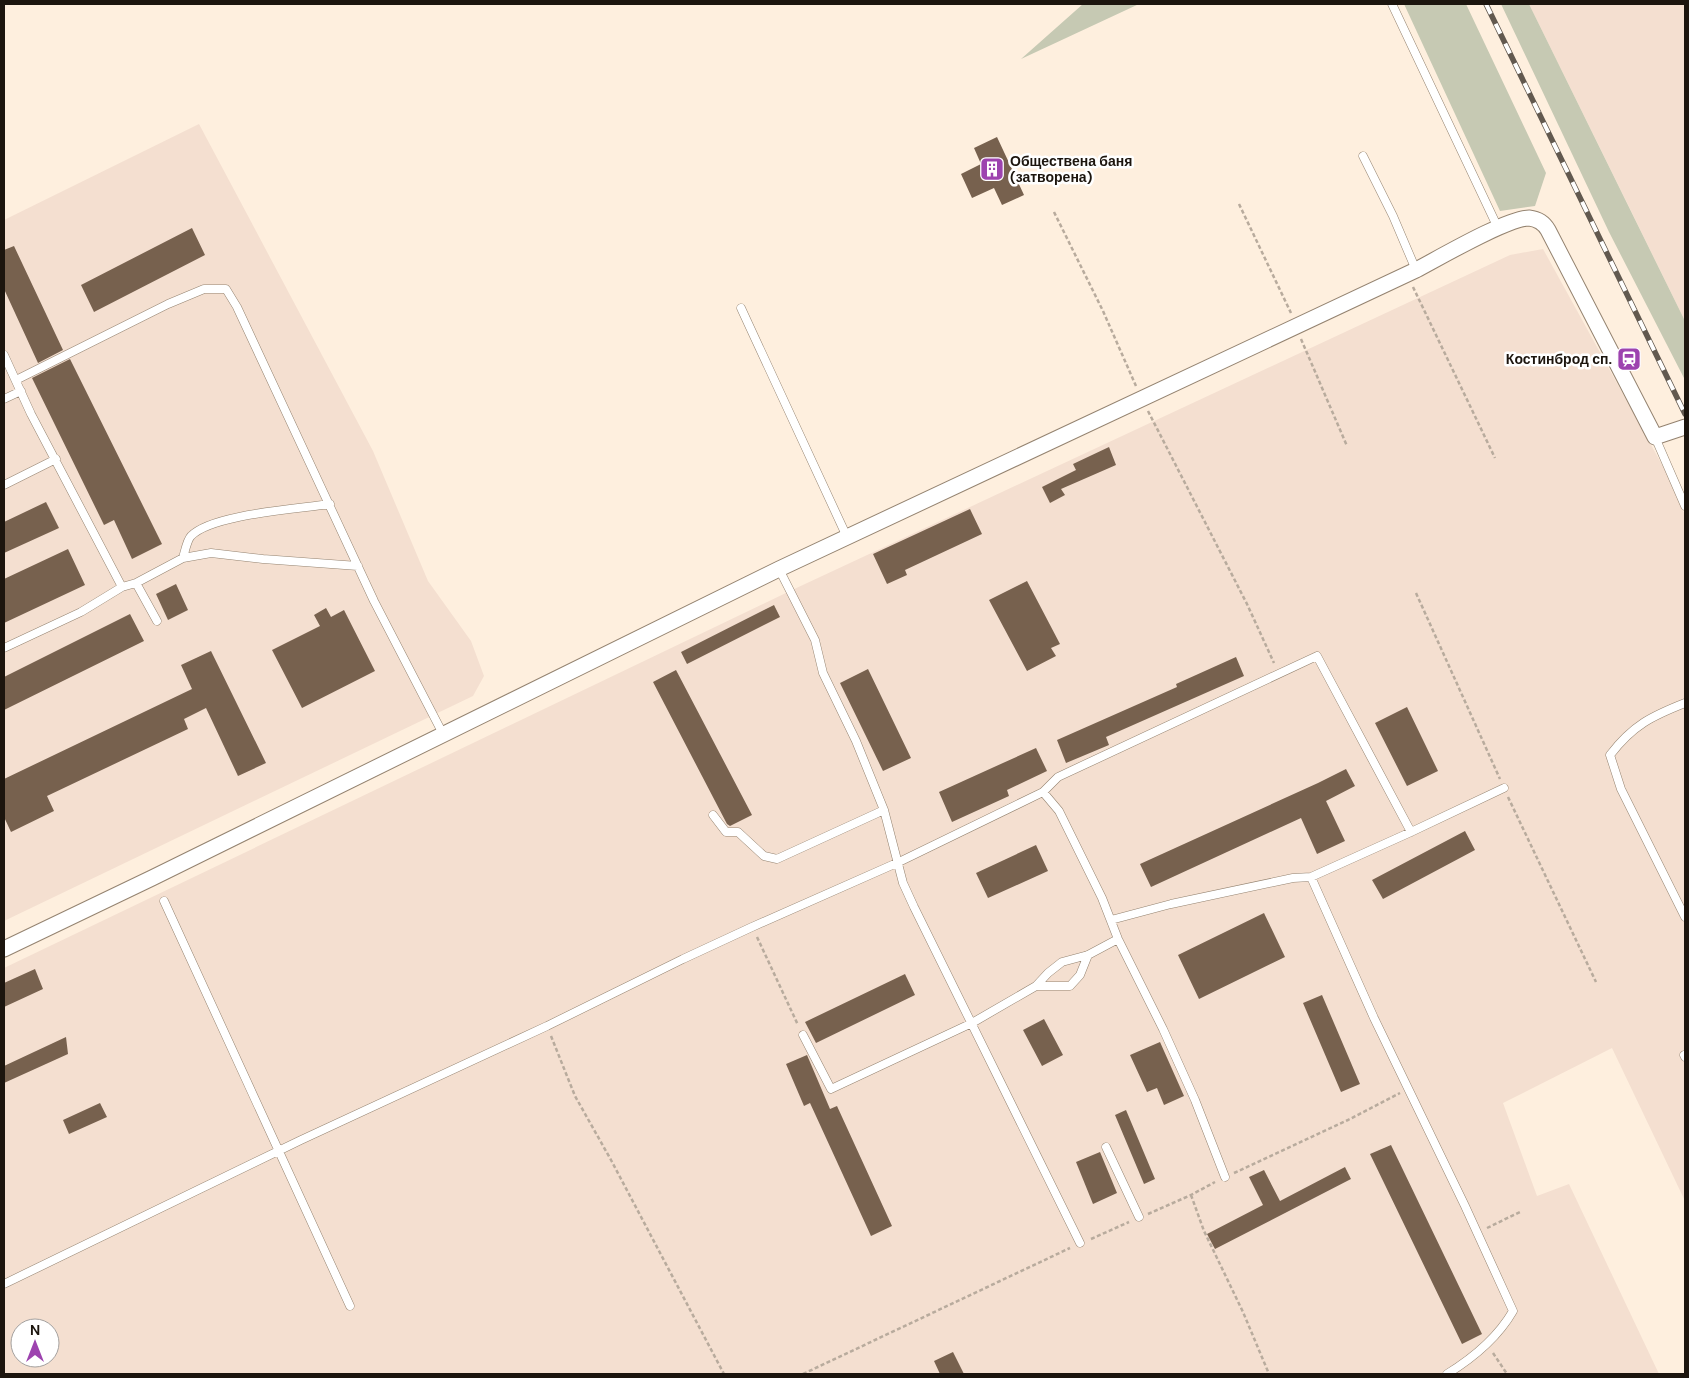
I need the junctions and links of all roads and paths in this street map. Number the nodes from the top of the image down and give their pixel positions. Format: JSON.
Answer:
{"nodes":[{"id":1,"x":1392,"y":4,"type":"edge"},
{"id":2,"x":1363,"y":156,"type":"dead end"},
{"id":3,"x":1054,"y":212,"type":"dead end"},
{"id":4,"x":1498,"y":228,"type":"junction"},
{"id":5,"x":1412,"y":272,"type":"junction"},
{"id":6,"x":741,"y":308,"type":"dead end"},
{"id":7,"x":4,"y":355,"type":"edge"},
{"id":8,"x":16,"y":380,"type":"junction"},
{"id":9,"x":21,"y":391,"type":"junction"},
{"id":10,"x":1142,"y":398,"type":"junction"},
{"id":11,"x":4,"y":399,"type":"edge"},
{"id":12,"x":1685,"y":427,"type":"edge"},
{"id":13,"x":1656,"y":437,"type":"junction"},
{"id":14,"x":1495,"y":458,"type":"dead end"},
{"id":15,"x":56,"y":459,"type":"junction"},
{"id":16,"x":4,"y":485,"type":"edge"},
{"id":17,"x":330,"y":504,"type":"junction"},
{"id":18,"x":1685,"y":506,"type":"edge"},
{"id":19,"x":847,"y":537,"type":"junction"},
{"id":20,"x":183,"y":558,"type":"junction"},
{"id":21,"x":358,"y":566,"type":"junction"},
{"id":22,"x":779,"y":569,"type":"junction"},
{"id":23,"x":136,"y":583,"type":"junction"},
{"id":24,"x":122,"y":587,"type":"junction"},
{"id":25,"x":1416,"y":593,"type":"dead end"},
{"id":26,"x":157,"y":622,"type":"dead end"},
{"id":27,"x":4,"y":648,"type":"edge"},
{"id":28,"x":1279,"y":674,"type":"junction"},
{"id":29,"x":1685,"y":703,"type":"edge"},
{"id":30,"x":443,"y":734,"type":"junction"},
{"id":31,"x":1504,"y":788,"type":"junction"},
{"id":32,"x":1044,"y":792,"type":"junction"},
{"id":33,"x":884,"y":810,"type":"junction"},
{"id":34,"x":713,"y":815,"type":"dead end"},
{"id":35,"x":1411,"y":832,"type":"junction"},
{"id":36,"x":899,"y":862,"type":"junction"},
{"id":37,"x":1311,"y":877,"type":"junction"},
{"id":38,"x":164,"y":902,"type":"dead end"},
{"id":39,"x":1685,"y":916,"type":"edge"},
{"id":40,"x":1111,"y":920,"type":"junction"},
{"id":41,"x":752,"y":927,"type":"junction"},
{"id":42,"x":1118,"y":939,"type":"junction"},
{"id":43,"x":4,"y":949,"type":"edge"},
{"id":44,"x":1088,"y":955,"type":"junction"},
{"id":45,"x":1596,"y":982,"type":"dead end"},
{"id":46,"x":1036,"y":986,"type":"junction"},
{"id":47,"x":972,"y":1023,"type":"junction"},
{"id":48,"x":547,"y":1026,"type":"junction"},
{"id":49,"x":803,"y":1035,"type":"joint"},
{"id":50,"x":1408,"y":1088,"type":"junction"},
{"id":51,"x":1106,"y":1147,"type":"dead end"},
{"id":52,"x":279,"y":1152,"type":"junction"},
{"id":53,"x":1225,"y":1177,"type":"junction"},
{"id":54,"x":1191,"y":1195,"type":"junction"},
{"id":55,"x":1522,"y":1211,"type":"dead end"},
{"id":56,"x":1139,"y":1218,"type":"junction"},
{"id":57,"x":1477,"y":1233,"type":"junction"},
{"id":58,"x":1080,"y":1243,"type":"junction"},
{"id":59,"x":4,"y":1284,"type":"edge"},
{"id":60,"x":350,"y":1306,"type":"dead end"},
{"id":61,"x":1487,"y":1344,"type":"junction"},
{"id":62,"x":724,"y":1374,"type":"edge"},
{"id":63,"x":803,"y":1374,"type":"edge"},
{"id":64,"x":1269,"y":1374,"type":"edge"},
{"id":65,"x":1447,"y":1374,"type":"edge"},
{"id":66,"x":1507,"y":1374,"type":"edge"}],
"edges":[{"from":1,"to":4,"type":"lane"},
{"from":2,"to":5,"type":"lane"},
{"from":3,"to":10,"type":"path"},
{"from":4,"to":5,"type":"street"},
{"from":4,"to":13,"type":"street"},
{"from":5,"to":10,"type":"street"},
{"from":5,"to":14,"type":"path"},
{"from":6,"to":19,"type":"lane"},
{"from":7,"to":8,"type":"lane"},
{"from":8,"to":9,"type":"lane"},
{"from":8,"to":17,"type":"lane"},
{"from":9,"to":11,"type":"lane"},
{"from":9,"to":15,"type":"lane"},
{"from":10,"to":19,"type":"street"},
{"from":10,"to":28,"type":"path"},
{"from":12,"to":13,"type":"street"},
{"from":13,"to":18,"type":"lane"},
{"from":15,"to":16,"type":"lane"},
{"from":15,"to":24,"type":"lane"},
{"from":17,"to":20,"type":"lane"},
{"from":17,"to":21,"type":"lane"},
{"from":19,"to":22,"type":"street"},
{"from":20,"to":21,"type":"lane"},
{"from":20,"to":23,"type":"lane"},
{"from":21,"to":30,"type":"lane"},
{"from":22,"to":30,"type":"street"},
{"from":22,"to":33,"type":"lane"},
{"from":23,"to":24,"type":"lane"},
{"from":23,"to":26,"type":"lane"},
{"from":24,"to":27,"type":"lane"},
{"from":25,"to":31,"type":"path"},
{"from":28,"to":32,"type":"lane"},
{"from":28,"to":35,"type":"lane"},
{"from":29,"to":39,"type":"lane"},
{"from":30,"to":43,"type":"street"},
{"from":31,"to":35,"type":"lane"},
{"from":31,"to":45,"type":"path"},
{"from":32,"to":36,"type":"lane"},
{"from":32,"to":40,"type":"lane"},
{"from":33,"to":34,"type":"lane"},
{"from":33,"to":36,"type":"lane"},
{"from":35,"to":37,"type":"lane"},
{"from":36,"to":41,"type":"lane"},
{"from":36,"to":47,"type":"lane"},
{"from":37,"to":40,"type":"lane"},
{"from":37,"to":50,"type":"lane"},
{"from":38,"to":52,"type":"lane"},
{"from":40,"to":42,"type":"lane"},
{"from":41,"to":48,"type":"lane"},
{"from":41,"to":49,"type":"path"},
{"from":42,"to":44,"type":"lane"},
{"from":42,"to":53,"type":"lane"},
{"from":44,"to":46,"type":"lane"},
{"from":44,"to":46,"type":"lane"},
{"from":46,"to":47,"type":"lane"},
{"from":47,"to":49,"type":"lane"},
{"from":47,"to":58,"type":"lane"},
{"from":48,"to":52,"type":"lane"},
{"from":48,"to":62,"type":"path"},
{"from":50,"to":53,"type":"path"},
{"from":50,"to":57,"type":"lane"},
{"from":51,"to":56,"type":"lane"},
{"from":52,"to":59,"type":"lane"},
{"from":52,"to":60,"type":"lane"},
{"from":53,"to":54,"type":"path"},
{"from":54,"to":56,"type":"path"},
{"from":54,"to":64,"type":"path"},
{"from":55,"to":57,"type":"path"},
{"from":56,"to":58,"type":"path"},
{"from":57,"to":61,"type":"lane"},
{"from":58,"to":63,"type":"path"},
{"from":61,"to":65,"type":"lane"},
{"from":61,"to":66,"type":"path"}]}
